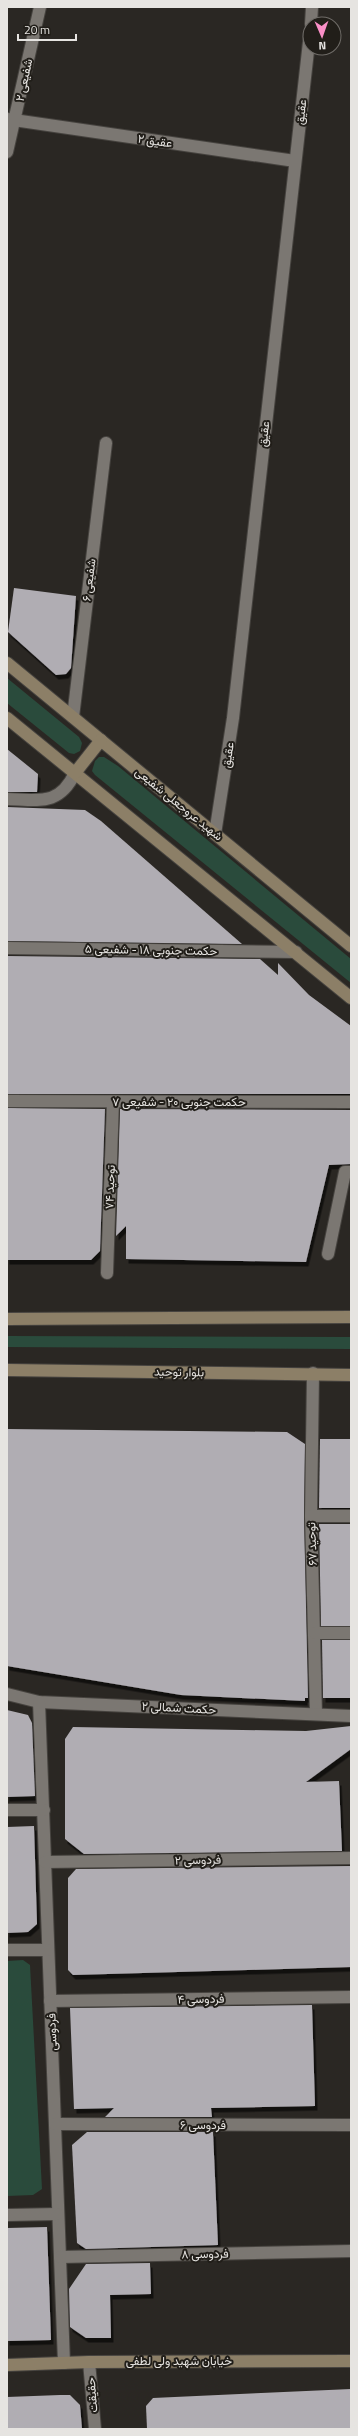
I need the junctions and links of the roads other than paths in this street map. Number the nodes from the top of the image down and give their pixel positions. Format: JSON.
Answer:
{"nodes":[{"id":1,"x":40,"y":7,"type":"edge"},
{"id":2,"x":307,"y":56,"type":"edge"},
{"id":3,"x":11,"y":120,"type":"edge"},
{"id":4,"x":7,"y":152,"type":"edge"},
{"id":5,"x":295,"y":162,"type":"junction"},
{"id":6,"x":106,"y":443,"type":"dead end"},
{"id":7,"x":7,"y":663,"type":"edge"},
{"id":8,"x":73,"y":717,"type":"junction"},
{"id":9,"x":7,"y":718,"type":"edge"},
{"id":10,"x":101,"y":740,"type":"junction"},
{"id":11,"x":75,"y":773,"type":"junction"},
{"id":12,"x":7,"y":799,"type":"edge"},
{"id":13,"x":215,"y":834,"type":"junction"},
{"id":14,"x":351,"y":946,"type":"edge"},
{"id":15,"x":7,"y":948,"type":"edge"},
{"id":16,"x":296,"y":952,"type":"junction"},
{"id":17,"x":351,"y":998,"type":"edge"},
{"id":18,"x":7,"y":1101,"type":"edge"},
{"id":19,"x":113,"y":1102,"type":"junction"},
{"id":20,"x":351,"y":1102,"type":"edge"},
{"id":21,"x":351,"y":1172,"type":"edge"},
{"id":22,"x":328,"y":1254,"type":"dead end"},
{"id":23,"x":107,"y":1273,"type":"dead end"},
{"id":24,"x":351,"y":1317,"type":"edge"},
{"id":25,"x":7,"y":1319,"type":"edge"},
{"id":26,"x":7,"y":1370,"type":"edge"},
{"id":27,"x":313,"y":1373,"type":"junction"},
{"id":28,"x":351,"y":1375,"type":"edge"},
{"id":29,"x":311,"y":1516,"type":"junction"},
{"id":30,"x":351,"y":1516,"type":"edge"},
{"id":31,"x":314,"y":1633,"type":"junction"},
{"id":32,"x":351,"y":1633,"type":"edge"},
{"id":33,"x":7,"y":1694,"type":"edge"},
{"id":34,"x":40,"y":1702,"type":"junction"},
{"id":35,"x":316,"y":1714,"type":"junction"},
{"id":36,"x":351,"y":1716,"type":"edge"},
{"id":37,"x":7,"y":1810,"type":"edge"},
{"id":38,"x":44,"y":1810,"type":"junction"},
{"id":39,"x":351,"y":1858,"type":"edge"},
{"id":40,"x":45,"y":1862,"type":"junction"},
{"id":41,"x":7,"y":1950,"type":"edge"},
{"id":42,"x":48,"y":1950,"type":"junction"},
{"id":43,"x":351,"y":1997,"type":"edge"},
{"id":44,"x":50,"y":2001,"type":"junction"},
{"id":45,"x":55,"y":2124,"type":"junction"},
{"id":46,"x":351,"y":2125,"type":"edge"},
{"id":47,"x":57,"y":2214,"type":"junction"},
{"id":48,"x":7,"y":2215,"type":"edge"},
{"id":49,"x":351,"y":2251,"type":"edge"},
{"id":50,"x":60,"y":2258,"type":"junction"},
{"id":51,"x":351,"y":2361,"type":"edge"},
{"id":52,"x":89,"y":2362,"type":"junction"},
{"id":53,"x":64,"y":2363,"type":"junction"},
{"id":54,"x":7,"y":2365,"type":"edge"},
{"id":55,"x":95,"y":2429,"type":"edge"}],
"edges":[{"from":1,"to":3,"type":"street","name":"شفیعی ۲"},
{"from":2,"to":5,"type":"street","name":"عقیق"},
{"from":3,"to":4,"type":"street","name":"شفیعی ۲"},
{"from":3,"to":5,"type":"street","name":"عقیق ۲"},
{"from":5,"to":13,"type":"street","name":"عقیق"},
{"from":6,"to":8,"type":"street","name":"شفیعی ۶"},
{"from":7,"to":8,"type":"street","name":"شهید عروجعلی شفیعی"},
{"from":8,"to":10,"type":"street","name":"شهید عروجعلی شفیعی"},
{"from":9,"to":11,"type":"street"},
{"from":10,"to":11,"type":"street"},
{"from":10,"to":13,"type":"street","name":"شهید عروجعلی شفیعی"},
{"from":11,"to":12,"type":"street"},
{"from":11,"to":16,"type":"street"},
{"from":13,"to":14,"type":"street","name":"شهید عروجعلی شفیعی"},
{"from":15,"to":16,"type":"street","name":"حکمت جنوبی ۱۸ - شفیعی ۵"},
{"from":16,"to":17,"type":"street"},
{"from":18,"to":19,"type":"street","name":"حکمت جنوبی ۲۰ - شفیعی ۷"},
{"from":19,"to":20,"type":"street","name":"حکمت جنوبی ۲۰ - شفیعی ۷"},
{"from":19,"to":23,"type":"street","name":"توحید ۷۴"},
{"from":21,"to":22,"type":"street"},
{"from":24,"to":25,"type":"street"},
{"from":26,"to":27,"type":"street","name":"بلوار توحید"},
{"from":27,"to":28,"type":"street","name":"بلوار توحید"},
{"from":27,"to":29,"type":"street","name":"توحید ۶۷"},
{"from":29,"to":30,"type":"street"},
{"from":29,"to":31,"type":"street","name":"توحید ۶۷"},
{"from":31,"to":32,"type":"street"},
{"from":31,"to":35,"type":"street","name":"توحید ۶۷"},
{"from":33,"to":34,"type":"street","name":"حکمت شمالی ۲"},
{"from":34,"to":35,"type":"street","name":"حکمت شمالی ۲"},
{"from":34,"to":38,"type":"street","name":"فردوسی"},
{"from":35,"to":36,"type":"street","name":"حکمت شمالی ۲"},
{"from":37,"to":38,"type":"street"},
{"from":38,"to":40,"type":"street","name":"فردوسی"},
{"from":39,"to":40,"type":"street","name":"فردوسی ۲"},
{"from":40,"to":42,"type":"street","name":"فردوسی"},
{"from":41,"to":42,"type":"street"},
{"from":42,"to":44,"type":"street","name":"فردوسی"},
{"from":43,"to":44,"type":"street","name":"فردوسی ۴"},
{"from":44,"to":45,"type":"street","name":"فردوسی"},
{"from":45,"to":46,"type":"street","name":"فردوسی ۶"},
{"from":45,"to":47,"type":"street","name":"فردوسی"},
{"from":47,"to":48,"type":"street"},
{"from":47,"to":50,"type":"street","name":"فردوسی"},
{"from":49,"to":50,"type":"street","name":"فردوسی ۸"},
{"from":50,"to":53,"type":"street","name":"فردوسی"},
{"from":51,"to":52,"type":"street","name":"خیابان شهید ولی لطفی"},
{"from":52,"to":53,"type":"street","name":"خیابان شهید ولی لطفی"},
{"from":52,"to":55,"type":"street","name":"حقیقت"},
{"from":53,"to":54,"type":"street","name":"خیابان شهید ولی لطفی"}]}
